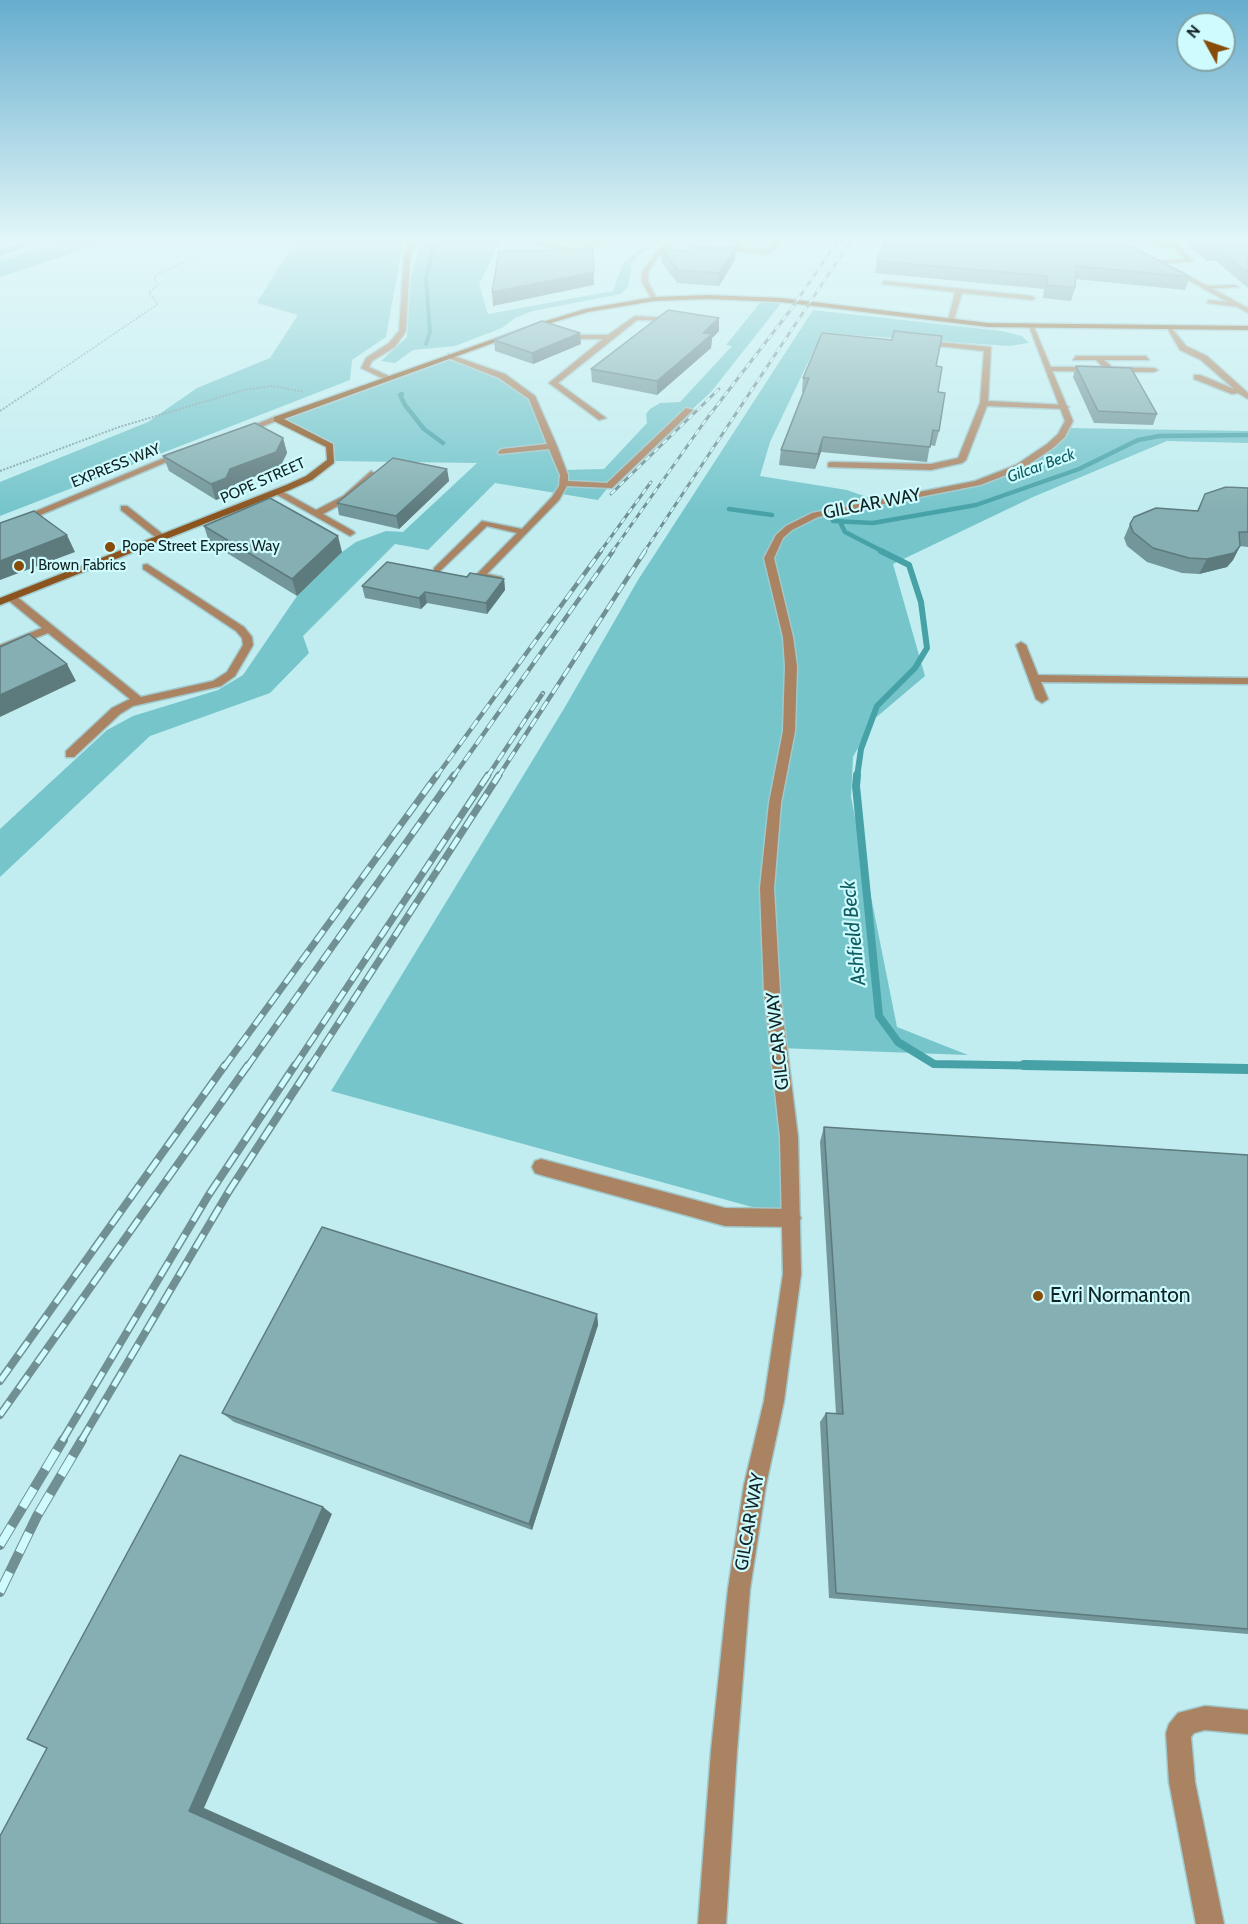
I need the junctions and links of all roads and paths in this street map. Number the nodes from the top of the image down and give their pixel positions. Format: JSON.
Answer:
{"nodes":[{"id":1,"x":117,"y":332,"type":"edge"},
{"id":2,"x":401,"y":332,"type":"edge"},
{"id":3,"x":519,"y":332,"type":"edge"},
{"id":4,"x":554,"y":332,"type":"edge"},
{"id":5,"x":618,"y":332,"type":"edge"},
{"id":6,"x":1033,"y":332,"type":"edge"},
{"id":7,"x":1171,"y":332,"type":"edge"},
{"id":8,"x":610,"y":338,"type":"junction"},
{"id":9,"x":908,"y":341,"type":"edge"},
{"id":10,"x":1179,"y":343,"type":"junction"},
{"id":11,"x":1169,"y":346,"type":"dead end"},
{"id":12,"x":451,"y":356,"type":"junction"},
{"id":13,"x":1076,"y":358,"type":"dead end"},
{"id":14,"x":1098,"y":358,"type":"junction"},
{"id":15,"x":1146,"y":358,"type":"dead end"},
{"id":16,"x":1050,"y":369,"type":"junction"},
{"id":17,"x":1108,"y":369,"type":"junction"},
{"id":18,"x":1154,"y":370,"type":"dead end"},
{"id":19,"x":1197,"y":377,"type":"dead end"},
{"id":20,"x":387,"y":379,"type":"junction"},
{"id":21,"x":1246,"y":396,"type":"edge"},
{"id":22,"x":334,"y":398,"type":"junction"},
{"id":23,"x":984,"y":403,"type":"junction"},
{"id":24,"x":1065,"y":407,"type":"junction"},
{"id":25,"x":0,"y":411,"type":"edge"},
{"id":26,"x":670,"y":411,"type":"dead end"},
{"id":27,"x":602,"y":418,"type":"dead end"},
{"id":28,"x":277,"y":419,"type":"junction"},
{"id":29,"x":228,"y":437,"type":"edge"},
{"id":30,"x":553,"y":446,"type":"junction"},
{"id":31,"x":190,"y":452,"type":"edge"},
{"id":32,"x":502,"y":452,"type":"dead end"},
{"id":33,"x":831,"y":465,"type":"dead end"},
{"id":34,"x":0,"y":471,"type":"edge"},
{"id":35,"x":370,"y":474,"type":"edge"},
{"id":36,"x":563,"y":483,"type":"junction"},
{"id":37,"x":277,"y":492,"type":"junction"},
{"id":38,"x":124,"y":508,"type":"dead end"},
{"id":39,"x":316,"y":514,"type":"junction"},
{"id":40,"x":0,"y":529,"type":"edge"},
{"id":41,"x":524,"y":532,"type":"junction"},
{"id":42,"x":350,"y":533,"type":"dead end"},
{"id":43,"x":162,"y":538,"type":"junction"},
{"id":44,"x":147,"y":567,"type":"dead end"},
{"id":45,"x":438,"y":570,"type":"edge"},
{"id":46,"x":498,"y":579,"type":"edge"},
{"id":47,"x":12,"y":598,"type":"junction"},
{"id":48,"x":0,"y":602,"type":"edge"},
{"id":49,"x":50,"y":628,"type":"junction"},
{"id":50,"x":1021,"y":645,"type":"dead end"},
{"id":51,"x":0,"y":649,"type":"edge"},
{"id":52,"x":1034,"y":678,"type":"junction"},
{"id":53,"x":1248,"y":681,"type":"edge"},
{"id":54,"x":1042,"y":699,"type":"dead end"},
{"id":55,"x":138,"y":700,"type":"junction"},
{"id":56,"x":70,"y":754,"type":"dead end"},
{"id":57,"x":542,"y":1167,"type":"dead end"},
{"id":58,"x":792,"y":1218,"type":"junction"},
{"id":59,"x":1248,"y":1722,"type":"edge"},
{"id":60,"x":712,"y":1924,"type":"edge"},
{"id":61,"x":1210,"y":1924,"type":"edge"}],
"edges":[{"from":1,"to":25,"type":"path"},
{"from":2,"to":20,"type":"street"},
{"from":3,"to":12,"type":"street"},
{"from":4,"to":8,"type":"street"},
{"from":5,"to":8,"type":"street"},
{"from":6,"to":16,"type":"street","name":"GILCAR WAY"},
{"from":7,"to":10,"type":"street"},
{"from":8,"to":27,"type":"street"},
{"from":9,"to":23,"type":"street"},
{"from":10,"to":11,"type":"street"},
{"from":10,"to":21,"type":"street"},
{"from":12,"to":20,"type":"street"},
{"from":12,"to":30,"type":"street"},
{"from":13,"to":14,"type":"street"},
{"from":14,"to":15,"type":"street"},
{"from":14,"to":17,"type":"street"},
{"from":16,"to":17,"type":"street"},
{"from":16,"to":24,"type":"street","name":"GILCAR WAY"},
{"from":17,"to":18,"type":"street"},
{"from":19,"to":21,"type":"street"},
{"from":20,"to":22,"type":"street"},
{"from":22,"to":28,"type":"street"},
{"from":22,"to":34,"type":"path"},
{"from":23,"to":24,"type":"street"},
{"from":23,"to":33,"type":"street"},
{"from":24,"to":58,"type":"street","name":"GILCAR WAY"},
{"from":26,"to":36,"type":"street"},
{"from":28,"to":29,"type":"street"},
{"from":28,"to":37,"type":"street","name":"POPE STREET"},
{"from":30,"to":32,"type":"street"},
{"from":30,"to":36,"type":"street"},
{"from":31,"to":40,"type":"street","name":"EXPRESS WAY"},
{"from":35,"to":39,"type":"street"},
{"from":36,"to":41,"type":"street"},
{"from":37,"to":39,"type":"street"},
{"from":37,"to":43,"type":"street","name":"POPE STREET"},
{"from":38,"to":43,"type":"street"},
{"from":39,"to":42,"type":"street"},
{"from":41,"to":45,"type":"street"},
{"from":41,"to":46,"type":"street"},
{"from":43,"to":47,"type":"street","name":"POPE STREET"},
{"from":44,"to":55,"type":"street"},
{"from":47,"to":48,"type":"street","name":"POPE STREET"},
{"from":47,"to":49,"type":"street"},
{"from":49,"to":51,"type":"street"},
{"from":49,"to":55,"type":"street"},
{"from":50,"to":52,"type":"street"},
{"from":52,"to":53,"type":"street"},
{"from":52,"to":54,"type":"street"},
{"from":55,"to":56,"type":"street"},
{"from":57,"to":58,"type":"street"},
{"from":58,"to":60,"type":"street","name":"GILCAR WAY"},
{"from":59,"to":61,"type":"street"}]}
